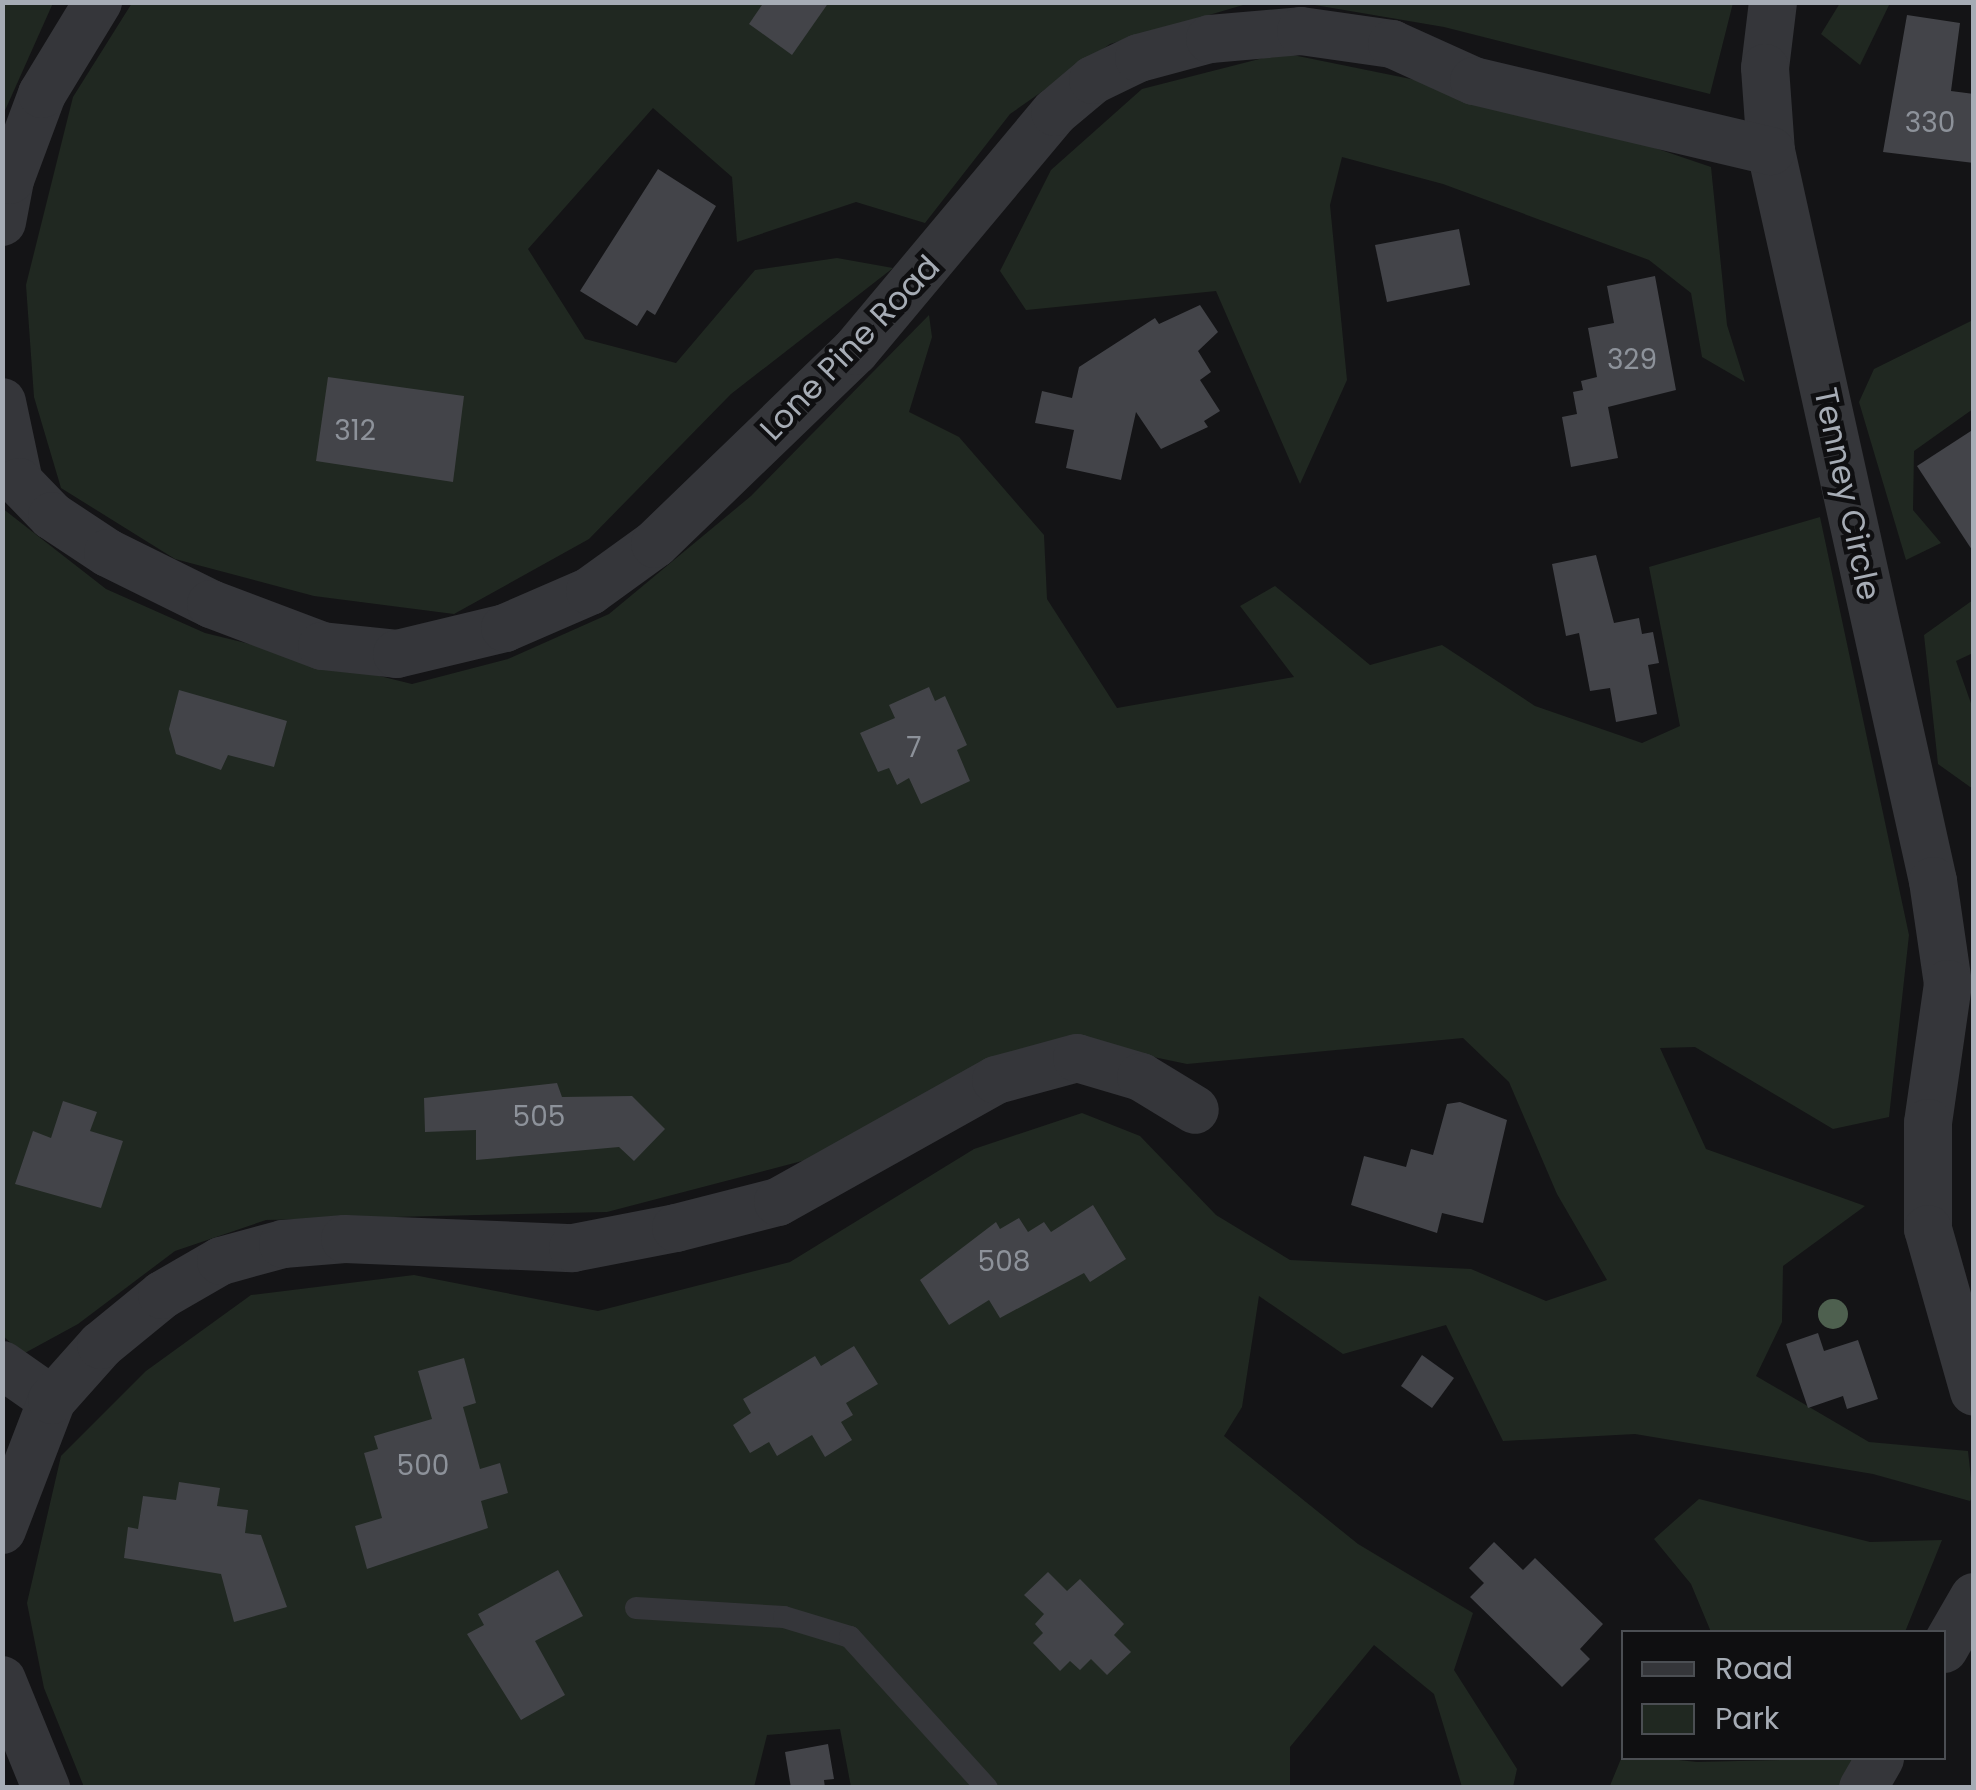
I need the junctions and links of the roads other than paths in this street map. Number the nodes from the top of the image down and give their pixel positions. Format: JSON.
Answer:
{"nodes":[{"id":1,"x":98,"y":2,"type":"edge"},
{"id":2,"x":1773,"y":2,"type":"edge"},
{"id":3,"x":1771,"y":151,"type":"junction"},
{"id":4,"x":2,"y":222,"type":"edge"},
{"id":5,"x":2,"y":402,"type":"edge"},
{"id":6,"x":1961,"y":981,"type":"edge"},
{"id":7,"x":1195,"y":1110,"type":"dead end"},
{"id":8,"x":2,"y":1364,"type":"edge"},
{"id":9,"x":1974,"y":1392,"type":"edge"},
{"id":10,"x":52,"y":1400,"type":"junction"},
{"id":11,"x":2,"y":1530,"type":"edge"},
{"id":12,"x":1974,"y":1597,"type":"edge"},
{"id":13,"x":636,"y":1608,"type":"dead end"},
{"id":14,"x":1946,"y":1645,"type":"edge"},
{"id":15,"x":2,"y":1680,"type":"edge"},
{"id":16,"x":1879,"y":1760,"type":"edge"},
{"id":17,"x":46,"y":1788,"type":"edge"},
{"id":18,"x":987,"y":1788,"type":"edge"},
{"id":19,"x":1863,"y":1788,"type":"edge"}],
"edges":[{"from":1,"to":4,"type":"street"},
{"from":2,"to":3,"type":"street","name":"Tenney Circle"},
{"from":3,"to":5,"type":"street","name":"Lone Pine Road"},
{"from":3,"to":6,"type":"street","name":"Tenney Circle"},
{"from":6,"to":9,"type":"street","name":"Tenney Circle"},
{"from":7,"to":10,"type":"street"},
{"from":8,"to":10,"type":"street"},
{"from":10,"to":11,"type":"street"},
{"from":12,"to":14,"type":"street"},
{"from":13,"to":18,"type":"lane"},
{"from":15,"to":17,"type":"street"},
{"from":16,"to":19,"type":"street"}]}
